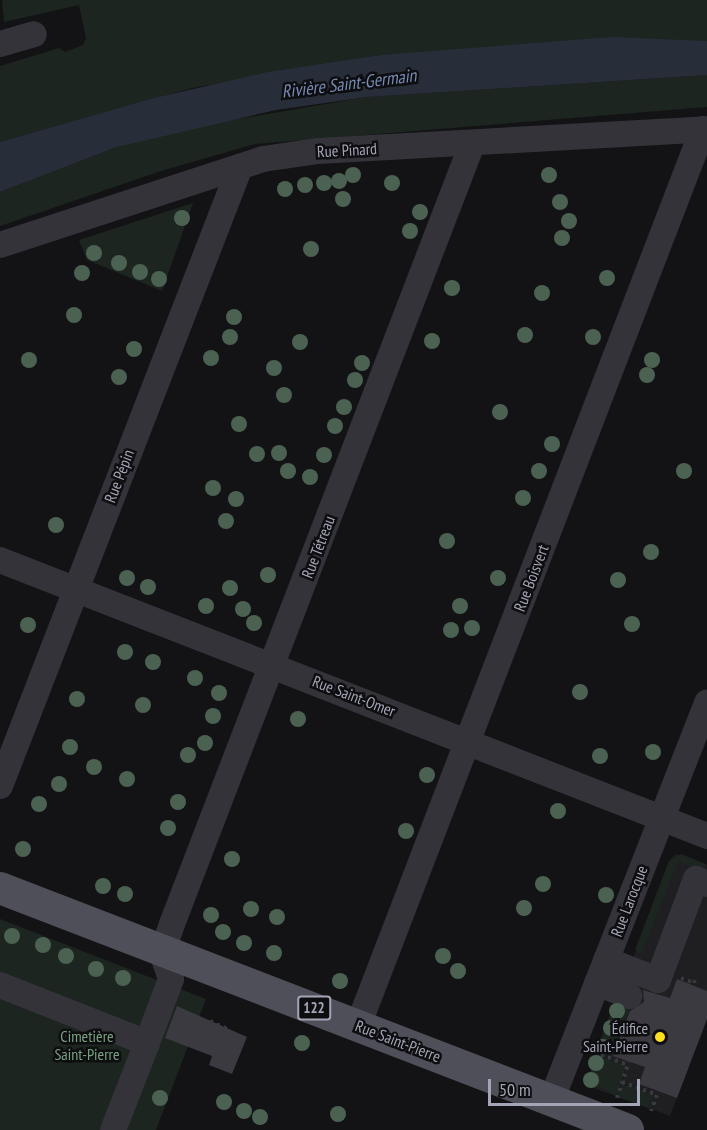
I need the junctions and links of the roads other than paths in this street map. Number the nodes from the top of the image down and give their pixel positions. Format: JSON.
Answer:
{"nodes":[{"id":1,"x":34,"y":33,"type":"dead end"},
{"id":2,"x":0,"y":44,"type":"edge"},
{"id":3,"x":705,"y":129,"type":"edge"},
{"id":4,"x":472,"y":144,"type":"junction"},
{"id":5,"x":240,"y":167,"type":"junction"},
{"id":6,"x":0,"y":244,"type":"edge"},
{"id":7,"x":0,"y":560,"type":"edge"},
{"id":8,"x":76,"y":589,"type":"junction"},
{"id":9,"x":273,"y":665,"type":"junction"},
{"id":10,"x":707,"y":702,"type":"edge"},
{"id":11,"x":469,"y":740,"type":"junction"},
{"id":12,"x":0,"y":786,"type":"edge"},
{"id":13,"x":662,"y":818,"type":"junction"},
{"id":14,"x":707,"y":836,"type":"edge"},
{"id":15,"x":707,"y":884,"type":"edge"},
{"id":16,"x":0,"y":888,"type":"edge"},
{"id":17,"x":163,"y":950,"type":"junction"},
{"id":18,"x":602,"y":972,"type":"junction"},
{"id":19,"x":0,"y":985,"type":"edge"},
{"id":20,"x":630,"y":996,"type":"dead end"},
{"id":21,"x":358,"y":1026,"type":"junction"},
{"id":22,"x":147,"y":1043,"type":"junction"},
{"id":23,"x":551,"y":1101,"type":"junction"},
{"id":24,"x":639,"y":1120,"type":"edge"},
{"id":25,"x":113,"y":1130,"type":"edge"}],
"edges":[{"from":1,"to":2,"type":"street"},
{"from":3,"to":4,"type":"street","name":"Rue Pinard"},
{"from":3,"to":11,"type":"street","name":"Rue Boisvert"},
{"from":4,"to":5,"type":"street","name":"Rue Pinard"},
{"from":4,"to":9,"type":"street","name":"Rue Tétreau"},
{"from":5,"to":6,"type":"street","name":"Rue Pinard"},
{"from":5,"to":8,"type":"street","name":"Rue Pépin"},
{"from":7,"to":8,"type":"street","name":"Rue Saint-Omer"},
{"from":8,"to":9,"type":"street","name":"Rue Saint-Omer"},
{"from":8,"to":12,"type":"street","name":"Rue Pépin"},
{"from":9,"to":11,"type":"street","name":"Rue Saint-Omer"},
{"from":9,"to":17,"type":"street","name":"Rue Tétreau"},
{"from":10,"to":13,"type":"street","name":"Rue Larocque"},
{"from":11,"to":13,"type":"street","name":"Rue Saint-Omer"},
{"from":11,"to":21,"type":"street","name":"Rue Boisvert"},
{"from":13,"to":14,"type":"street","name":"Rue Saint-Omer"},
{"from":13,"to":18,"type":"street","name":"Rue Larocque"},
{"from":15,"to":18,"type":"street"},
{"from":16,"to":17,"type":"main road","name":"Rue Saint-Pierre","number":"122"},
{"from":17,"to":21,"type":"main road","name":"Rue Saint-Pierre","number":"122"},
{"from":17,"to":22,"type":"street"},
{"from":18,"to":20,"type":"street"},
{"from":18,"to":23,"type":"street","name":"Rue Larocque"},
{"from":19,"to":22,"type":"street"},
{"from":21,"to":23,"type":"main road","name":"Rue Saint-Pierre","number":"122"},
{"from":22,"to":25,"type":"street"},
{"from":23,"to":24,"type":"main road","name":"Rue Saint-Pierre","number":"122"}]}
